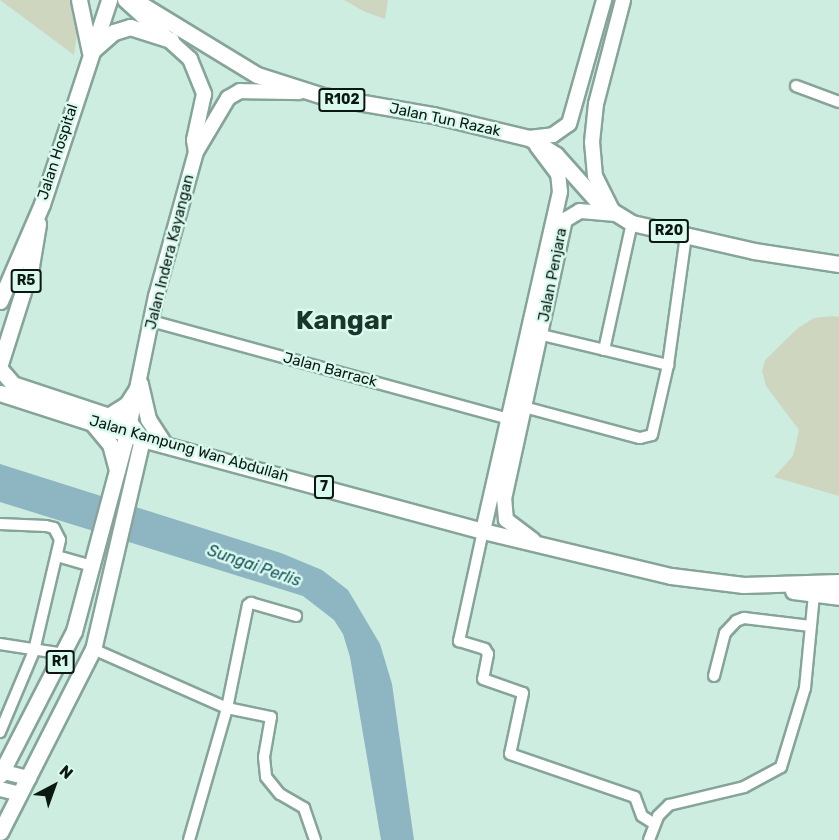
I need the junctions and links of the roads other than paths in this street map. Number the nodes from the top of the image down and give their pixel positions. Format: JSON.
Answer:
{"nodes":[{"id":1,"x":79,"y":0,"type":"edge"},
{"id":2,"x":109,"y":0,"type":"edge"},
{"id":3,"x":125,"y":0,"type":"edge"},
{"id":4,"x":134,"y":0,"type":"edge"},
{"id":5,"x":151,"y":0,"type":"edge"},
{"id":6,"x":604,"y":0,"type":"edge"},
{"id":7,"x":623,"y":0,"type":"edge"},
{"id":8,"x":170,"y":22,"type":"junction"},
{"id":9,"x":171,"y":40,"type":"junction"},
{"id":10,"x":90,"y":52,"type":"junction"},
{"id":11,"x":796,"y":86,"type":"dead end"},
{"id":12,"x":308,"y":92,"type":"junction"},
{"id":13,"x":839,"y":102,"type":"edge"},
{"id":14,"x":529,"y":138,"type":"junction"},
{"id":15,"x":196,"y":152,"type":"junction"},
{"id":16,"x":42,"y":204,"type":"junction"},
{"id":17,"x":614,"y":214,"type":"junction"},
{"id":18,"x":632,"y":223,"type":"junction"},
{"id":19,"x":686,"y":235,"type":"junction"},
{"id":20,"x":839,"y":264,"type":"edge"},
{"id":21,"x":0,"y":301,"type":"edge"},
{"id":22,"x":151,"y":321,"type":"junction"},
{"id":23,"x":542,"y":335,"type":"junction"},
{"id":24,"x":604,"y":350,"type":"junction"},
{"id":25,"x":0,"y":362,"type":"edge"},
{"id":26,"x":668,"y":365,"type":"junction"},
{"id":27,"x":140,"y":384,"type":"junction"},
{"id":28,"x":2,"y":393,"type":"edge"},
{"id":29,"x":524,"y":406,"type":"junction"},
{"id":30,"x":108,"y":416,"type":"junction"},
{"id":31,"x":509,"y":419,"type":"junction"},
{"id":32,"x":90,"y":422,"type":"junction"},
{"id":33,"x":133,"y":432,"type":"junction"},
{"id":34,"x":165,"y":445,"type":"junction"},
{"id":35,"x":116,"y":478,"type":"junction"},
{"id":36,"x":0,"y":524,"type":"edge"},
{"id":37,"x":483,"y":531,"type":"junction"},
{"id":38,"x":543,"y":545,"type":"junction"},
{"id":39,"x":57,"y":556,"type":"junction"},
{"id":40,"x":91,"y":566,"type":"junction"},
{"id":41,"x":839,"y":582,"type":"edge"},
{"id":42,"x":760,"y":586,"type":"junction"},
{"id":43,"x":814,"y":594,"type":"junction"},
{"id":44,"x":839,"y":597,"type":"edge"},
{"id":45,"x":296,"y":616,"type":"dead end"},
{"id":46,"x":811,"y":626,"type":"junction"},
{"id":47,"x":0,"y":644,"type":"edge"},
{"id":48,"x":93,"y":649,"type":"junction"},
{"id":49,"x":34,"y":651,"type":"junction"},
{"id":50,"x":64,"y":654,"type":"junction"},
{"id":51,"x":714,"y":676,"type":"dead end"},
{"id":52,"x":227,"y":708,"type":"junction"},
{"id":53,"x":0,"y":732,"type":"edge"},
{"id":54,"x":1,"y":773,"type":"edge"},
{"id":55,"x":29,"y":778,"type":"junction"},
{"id":56,"x":0,"y":789,"type":"edge"},
{"id":57,"x":20,"y":794,"type":"junction"},
{"id":58,"x":655,"y":824,"type":"junction"},
{"id":59,"x":0,"y":832,"type":"edge"},
{"id":60,"x":189,"y":840,"type":"edge"},
{"id":61,"x":315,"y":840,"type":"edge"},
{"id":62,"x":649,"y":840,"type":"edge"}],
"edges":[{"from":1,"to":10,"type":"main road"},
{"from":2,"to":10,"type":"main road","name":"Jalan Hospital","number":"R5"},
{"from":3,"to":9,"type":"street"},
{"from":4,"to":8,"type":"main road","name":"Jalan Tun Razak"},
{"from":5,"to":8,"type":"main road"},
{"from":6,"to":14,"type":"street"},
{"from":7,"to":17,"type":"street"},
{"from":8,"to":12,"type":"main road","name":"Jalan Tun Razak","number":"R102"},
{"from":9,"to":10,"type":"main road"},
{"from":9,"to":15,"type":"street"},
{"from":10,"to":16,"type":"main road","name":"Jalan Hospital","number":"R5"},
{"from":11,"to":13,"type":"street"},
{"from":12,"to":14,"type":"main road","name":"Jalan Tun Razak","number":"R102"},
{"from":12,"to":15,"type":"street"},
{"from":14,"to":17,"type":"main road","number":"R20"},
{"from":14,"to":31,"type":"street","name":"Jalan Penjara"},
{"from":15,"to":22,"type":"street","name":"Jalan Indera Kayangan"},
{"from":16,"to":21,"type":"main road","name":"Jalan Hospital","number":"R5"},
{"from":16,"to":25,"type":"main road","number":"R5"},
{"from":17,"to":18,"type":"main road","number":"R20"},
{"from":17,"to":23,"type":"street","name":"Jalan Penjara"},
{"from":18,"to":19,"type":"main road","number":"R20"},
{"from":18,"to":24,"type":"street"},
{"from":19,"to":20,"type":"main road","number":"R20"},
{"from":19,"to":26,"type":"street"},
{"from":22,"to":27,"type":"street","name":"Jalan Indera Kayangan"},
{"from":22,"to":31,"type":"street","name":"Jalan Barrack"},
{"from":23,"to":24,"type":"street"},
{"from":23,"to":29,"type":"street","name":"Jalan Penjara"},
{"from":24,"to":26,"type":"street"},
{"from":25,"to":30,"type":"main road","number":"R5"},
{"from":26,"to":29,"type":"street"},
{"from":27,"to":30,"type":"main road"},
{"from":27,"to":33,"type":"street","name":"Jalan Indera Kayangan"},
{"from":27,"to":34,"type":"main road"},
{"from":28,"to":32,"type":"main road","name":"Jalan Kampung Wan Abdullah","number":"7"},
{"from":29,"to":38,"type":"street","name":"Jalan Penjara"},
{"from":30,"to":33,"type":"main road"},
{"from":31,"to":37,"type":"street","name":"Jalan Penjara"},
{"from":32,"to":33,"type":"main road","name":"Jalan Kampung Wan Abdullah","number":"7"},
{"from":32,"to":35,"type":"main road"},
{"from":33,"to":34,"type":"main road","name":"Jalan Kampung Wan Abdullah","number":"7"},
{"from":33,"to":35,"type":"main road","number":"R1"},
{"from":33,"to":48,"type":"main road","number":"R1"},
{"from":34,"to":37,"type":"main road","name":"Jalan Kampung Wan Abdullah","number":"7"},
{"from":35,"to":40,"type":"main road","number":"R1"},
{"from":36,"to":39,"type":"street"},
{"from":37,"to":38,"type":"main road","number":"7"},
{"from":37,"to":58,"type":"street"},
{"from":38,"to":42,"type":"main road","number":"7"},
{"from":39,"to":40,"type":"street"},
{"from":39,"to":49,"type":"street"},
{"from":40,"to":50,"type":"main road","number":"R1"},
{"from":41,"to":42,"type":"main road"},
{"from":42,"to":43,"type":"main road","number":"7"},
{"from":43,"to":44,"type":"main road","number":"7"},
{"from":43,"to":46,"type":"street"},
{"from":45,"to":52,"type":"street"},
{"from":46,"to":51,"type":"street"},
{"from":46,"to":58,"type":"street"},
{"from":47,"to":49,"type":"street"},
{"from":48,"to":52,"type":"street"},
{"from":48,"to":55,"type":"main road","number":"R1"},
{"from":49,"to":50,"type":"street"},
{"from":49,"to":53,"type":"street"},
{"from":50,"to":54,"type":"main road","number":"R1"},
{"from":52,"to":60,"type":"street"},
{"from":52,"to":61,"type":"street"},
{"from":54,"to":55,"type":"street"},
{"from":55,"to":57,"type":"main road","number":"R1"},
{"from":56,"to":57,"type":"street"},
{"from":57,"to":59,"type":"main road","number":"R1"},
{"from":58,"to":62,"type":"street"}]}
